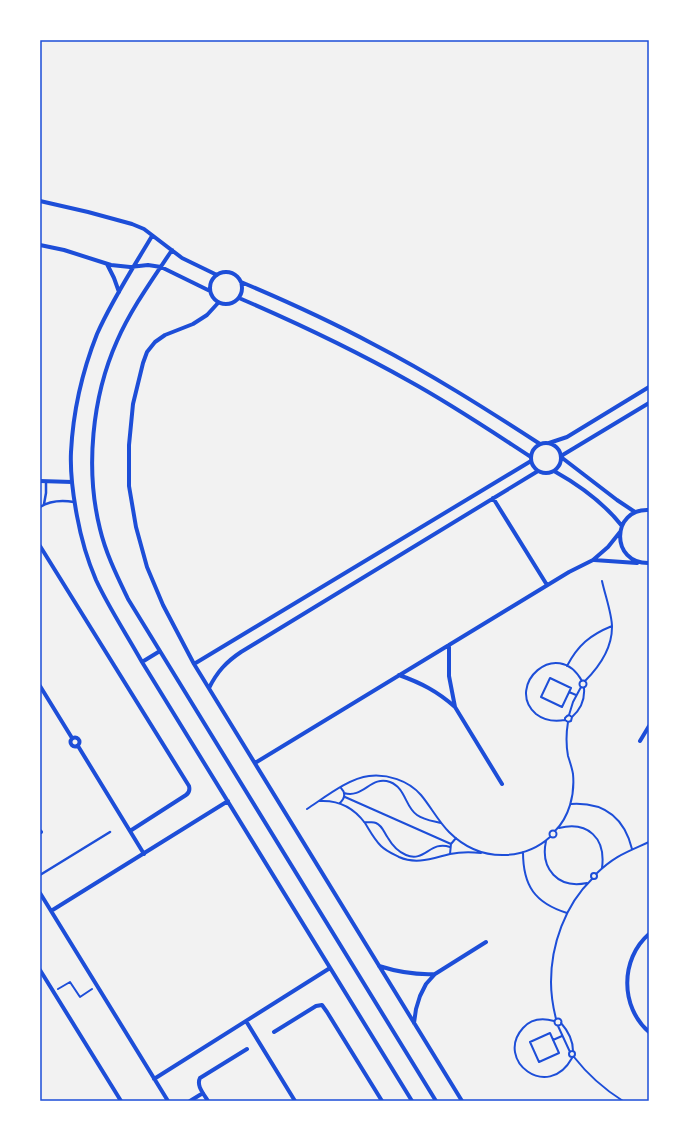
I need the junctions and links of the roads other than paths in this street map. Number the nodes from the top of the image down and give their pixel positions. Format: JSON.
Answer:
{"nodes":[{"id":1,"x":40,"y":201,"type":"edge"},
{"id":2,"x":152,"y":236,"type":"junction"},
{"id":3,"x":40,"y":245,"type":"edge"},
{"id":4,"x":172,"y":250,"type":"junction"},
{"id":5,"x":107,"y":264,"type":"junction"},
{"id":6,"x":134,"y":267,"type":"junction"},
{"id":7,"x":161,"y":267,"type":"junction"},
{"id":8,"x":216,"y":275,"type":"junction"},
{"id":9,"x":241,"y":282,"type":"junction"},
{"id":10,"x":210,"y":291,"type":"junction"},
{"id":11,"x":119,"y":292,"type":"junction"},
{"id":12,"x":239,"y":298,"type":"junction"},
{"id":13,"x":218,"y":303,"type":"junction"},
{"id":14,"x":649,"y":387,"type":"edge"},
{"id":15,"x":649,"y":403,"type":"edge"},
{"id":16,"x":549,"y":443,"type":"junction"},
{"id":17,"x":540,"y":444,"type":"junction"},
{"id":18,"x":561,"y":456,"type":"junction"},
{"id":19,"x":531,"y":459,"type":"junction"},
{"id":20,"x":538,"y":471,"type":"junction"},
{"id":21,"x":554,"y":471,"type":"junction"},
{"id":22,"x":40,"y":481,"type":"edge"},
{"id":23,"x":46,"y":481,"type":"junction"},
{"id":24,"x":72,"y":482,"type":"junction"},
{"id":25,"x":493,"y":498,"type":"junction"},
{"id":26,"x":74,"y":502,"type":"junction"},
{"id":27,"x":43,"y":505,"type":"junction"},
{"id":28,"x":40,"y":507,"type":"edge"},
{"id":29,"x":648,"y":509,"type":"edge"},
{"id":30,"x":635,"y":512,"type":"junction"},
{"id":31,"x":622,"y":526,"type":"junction"},
{"id":32,"x":620,"y":532,"type":"junction"},
{"id":33,"x":40,"y":546,"type":"edge"},
{"id":34,"x":593,"y":560,"type":"junction"},
{"id":35,"x":642,"y":563,"type":"junction"},
{"id":36,"x":649,"y":564,"type":"edge"},
{"id":37,"x":547,"y":585,"type":"junction"},
{"id":38,"x":449,"y":645,"type":"junction"},
{"id":39,"x":160,"y":651,"type":"junction"},
{"id":40,"x":142,"y":662,"type":"junction"},
{"id":41,"x":194,"y":664,"type":"junction"},
{"id":42,"x":399,"y":676,"type":"junction"},
{"id":43,"x":40,"y":686,"type":"edge"},
{"id":44,"x":209,"y":688,"type":"junction"},
{"id":45,"x":456,"y":707,"type":"junction"},
{"id":46,"x":649,"y":726,"type":"edge"},
{"id":47,"x":640,"y":741,"type":"dead end"},
{"id":48,"x":255,"y":763,"type":"junction"},
{"id":49,"x":502,"y":784,"type":"dead end"},
{"id":50,"x":228,"y":801,"type":"junction"},
{"id":51,"x":130,"y":831,"type":"junction"},
{"id":52,"x":110,"y":832,"type":"dead end"},
{"id":53,"x":144,"y":854,"type":"junction"},
{"id":54,"x":40,"y":875,"type":"edge"},
{"id":55,"x":40,"y":892,"type":"edge"},
{"id":56,"x":52,"y":911,"type":"junction"},
{"id":57,"x":649,"y":934,"type":"edge"},
{"id":58,"x":486,"y":942,"type":"dead end"},
{"id":59,"x":379,"y":966,"type":"junction"},
{"id":60,"x":330,"y":968,"type":"junction"},
{"id":61,"x":40,"y":970,"type":"edge"},
{"id":62,"x":434,"y":974,"type":"junction"},
{"id":63,"x":246,"y":1021,"type":"junction"},
{"id":64,"x":414,"y":1023,"type":"junction"},
{"id":65,"x":274,"y":1032,"type":"dead end"},
{"id":66,"x":649,"y":1032,"type":"edge"},
{"id":67,"x":247,"y":1049,"type":"dead end"},
{"id":68,"x":154,"y":1079,"type":"junction"},
{"id":69,"x":203,"y":1093,"type":"junction"},
{"id":70,"x":121,"y":1101,"type":"edge"},
{"id":71,"x":168,"y":1101,"type":"edge"},
{"id":72,"x":190,"y":1101,"type":"edge"},
{"id":73,"x":208,"y":1101,"type":"edge"},
{"id":74,"x":296,"y":1101,"type":"edge"},
{"id":75,"x":382,"y":1101,"type":"edge"},
{"id":76,"x":412,"y":1101,"type":"edge"},
{"id":77,"x":436,"y":1101,"type":"edge"},
{"id":78,"x":462,"y":1101,"type":"edge"}],
"edges":[{"from":1,"to":2,"type":"street"},
{"from":2,"to":4,"type":"street"},
{"from":2,"to":6,"type":"street"},
{"from":3,"to":5,"type":"street"},
{"from":4,"to":7,"type":"street"},
{"from":4,"to":8,"type":"street"},
{"from":5,"to":6,"type":"street"},
{"from":5,"to":11,"type":"street"},
{"from":6,"to":7,"type":"street"},
{"from":6,"to":11,"type":"street"},
{"from":7,"to":10,"type":"street"},
{"from":7,"to":39,"type":"street"},
{"from":8,"to":9,"type":"street"},
{"from":8,"to":10,"type":"street"},
{"from":9,"to":12,"type":"street"},
{"from":9,"to":17,"type":"street"},
{"from":10,"to":13,"type":"street"},
{"from":11,"to":24,"type":"street"},
{"from":12,"to":13,"type":"street"},
{"from":12,"to":19,"type":"street"},
{"from":13,"to":41,"type":"street"},
{"from":14,"to":16,"type":"street"},
{"from":15,"to":18,"type":"street"},
{"from":16,"to":17,"type":"street"},
{"from":16,"to":18,"type":"street"},
{"from":17,"to":19,"type":"street"},
{"from":18,"to":21,"type":"street"},
{"from":18,"to":30,"type":"street"},
{"from":19,"to":20,"type":"street"},
{"from":19,"to":41,"type":"street"},
{"from":20,"to":21,"type":"street"},
{"from":20,"to":25,"type":"street"},
{"from":21,"to":31,"type":"street"},
{"from":22,"to":23,"type":"street"},
{"from":23,"to":24,"type":"street"},
{"from":23,"to":27,"type":"lane"},
{"from":24,"to":26,"type":"street"},
{"from":25,"to":37,"type":"street"},
{"from":25,"to":44,"type":"street"},
{"from":26,"to":27,"type":"lane"},
{"from":26,"to":40,"type":"street"},
{"from":27,"to":28,"type":"lane"},
{"from":29,"to":30,"type":"street"},
{"from":30,"to":31,"type":"street"},
{"from":31,"to":32,"type":"street"},
{"from":32,"to":34,"type":"street"},
{"from":32,"to":35,"type":"street"},
{"from":33,"to":51,"type":"street"},
{"from":34,"to":35,"type":"street"},
{"from":34,"to":37,"type":"street"},
{"from":35,"to":36,"type":"street"},
{"from":37,"to":38,"type":"street"},
{"from":38,"to":42,"type":"street"},
{"from":38,"to":45,"type":"street"},
{"from":39,"to":40,"type":"street"},
{"from":39,"to":77,"type":"street"},
{"from":40,"to":50,"type":"street"},
{"from":41,"to":44,"type":"street"},
{"from":42,"to":45,"type":"street"},
{"from":42,"to":48,"type":"street"},
{"from":43,"to":51,"type":"street"},
{"from":44,"to":48,"type":"street"},
{"from":45,"to":49,"type":"street"},
{"from":46,"to":47,"type":"street"},
{"from":48,"to":59,"type":"street"},
{"from":50,"to":53,"type":"street"},
{"from":50,"to":60,"type":"street"},
{"from":51,"to":53,"type":"street"},
{"from":52,"to":54,"type":"lane"},
{"from":53,"to":56,"type":"street"},
{"from":55,"to":56,"type":"street"},
{"from":56,"to":68,"type":"street"},
{"from":57,"to":66,"type":"street"},
{"from":58,"to":62,"type":"street"},
{"from":59,"to":62,"type":"street"},
{"from":59,"to":64,"type":"street"},
{"from":60,"to":63,"type":"street"},
{"from":60,"to":76,"type":"street"},
{"from":61,"to":70,"type":"street"},
{"from":62,"to":64,"type":"street"},
{"from":63,"to":68,"type":"street"},
{"from":63,"to":74,"type":"street"},
{"from":64,"to":78,"type":"street"},
{"from":65,"to":75,"type":"street"},
{"from":67,"to":69,"type":"street"},
{"from":68,"to":71,"type":"street"},
{"from":69,"to":72,"type":"street"},
{"from":69,"to":73,"type":"street"}]}
